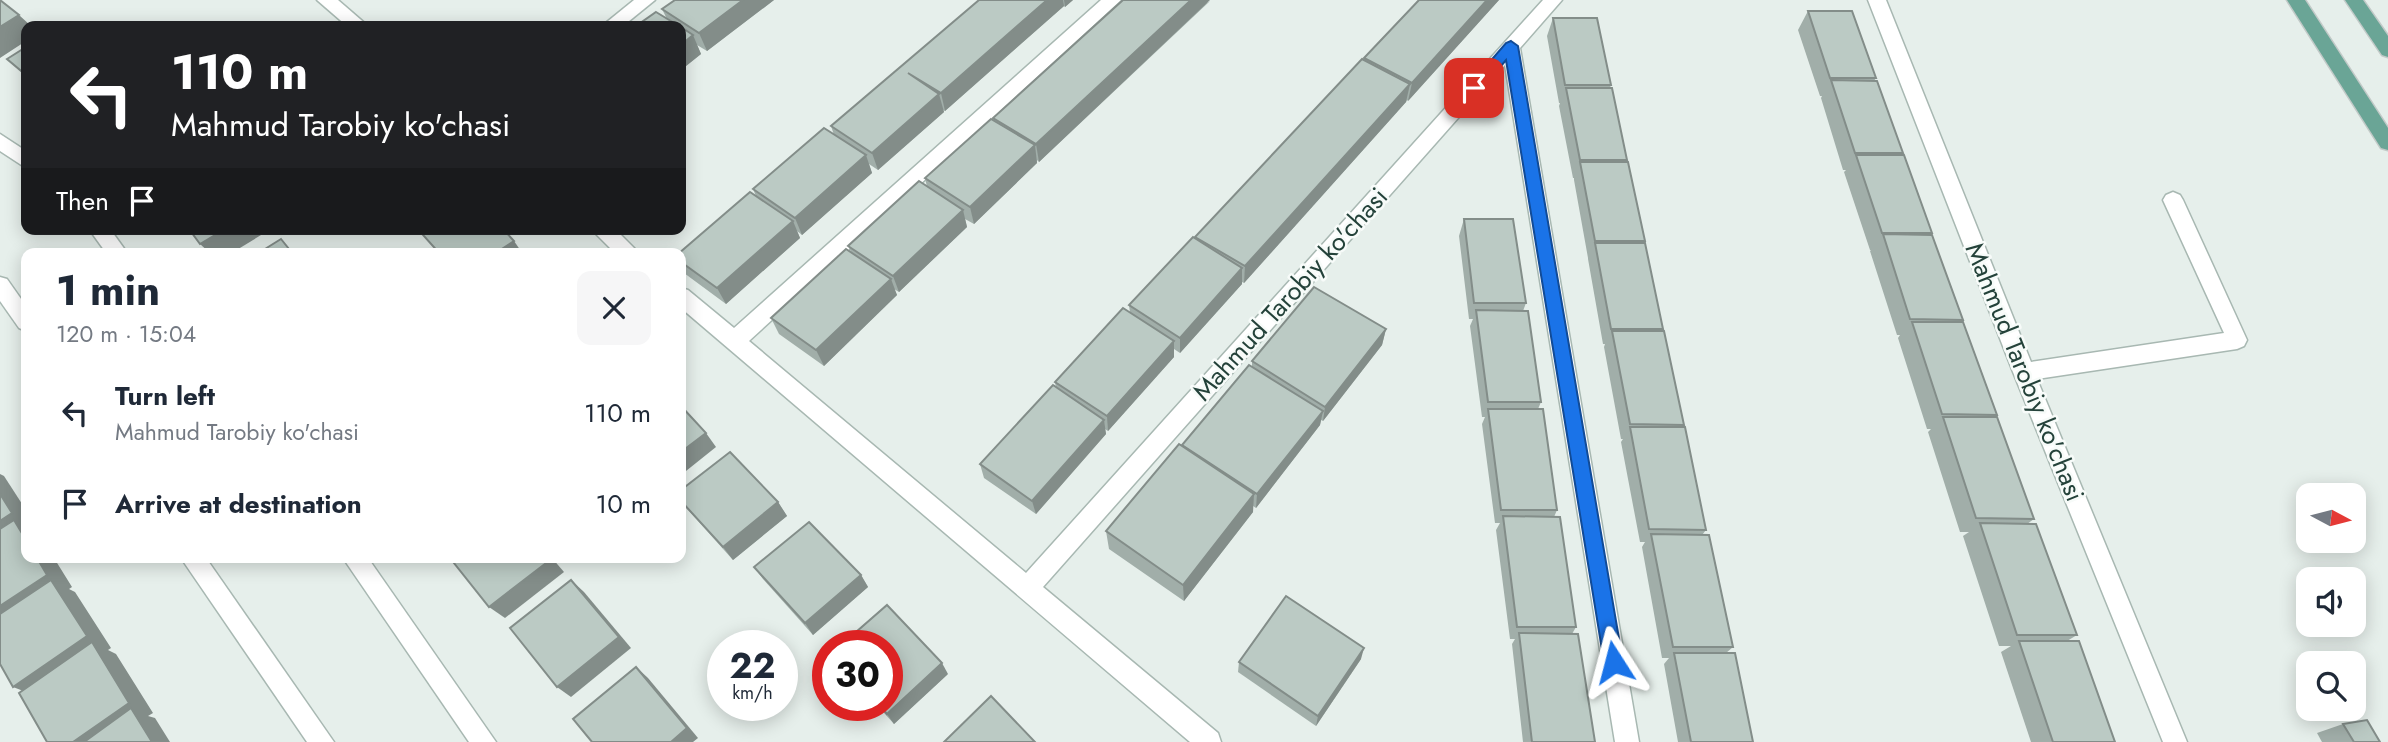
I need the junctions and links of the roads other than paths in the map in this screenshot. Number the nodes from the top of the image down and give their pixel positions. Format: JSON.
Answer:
{"nodes":[{"id":1,"x":326,"y":0,"type":"edge"},
{"id":2,"x":646,"y":0,"type":"edge"},
{"id":3,"x":1112,"y":0,"type":"edge"},
{"id":4,"x":1553,"y":0,"type":"edge"},
{"id":5,"x":1877,"y":0,"type":"edge"},
{"id":6,"x":2296,"y":0,"type":"edge"},
{"id":7,"x":2354,"y":0,"type":"edge"},
{"id":8,"x":353,"y":21,"type":"edge"},
{"id":9,"x":618,"y":21,"type":"edge"},
{"id":10,"x":1511,"y":46,"type":"junction"},
{"id":11,"x":2388,"y":50,"type":"edge"},
{"id":12,"x":0,"y":141,"type":"edge"},
{"id":13,"x":2388,"y":142,"type":"edge"},
{"id":14,"x":21,"y":157,"type":"edge"},
{"id":15,"x":2174,"y":200,"type":"dead end"},
{"id":16,"x":608,"y":235,"type":"edge"},
{"id":17,"x":624,"y":248,"type":"edge"},
{"id":18,"x":0,"y":285,"type":"edge"},
{"id":19,"x":686,"y":300,"type":"edge"},
{"id":20,"x":21,"y":315,"type":"edge"},
{"id":21,"x":734,"y":341,"type":"junction"},
{"id":22,"x":2024,"y":372,"type":"junction"},
{"id":23,"x":196,"y":563,"type":"edge"},
{"id":24,"x":358,"y":563,"type":"edge"},
{"id":25,"x":1028,"y":588,"type":"junction"},
{"id":26,"x":322,"y":742,"type":"edge"},
{"id":27,"x":484,"y":742,"type":"edge"},
{"id":28,"x":1209,"y":742,"type":"edge"},
{"id":29,"x":1627,"y":742,"type":"edge"},
{"id":30,"x":2175,"y":742,"type":"edge"}],
"edges":[{"from":1,"to":8,"type":"street"},
{"from":2,"to":9,"type":"street"},
{"from":3,"to":21,"type":"street"},
{"from":4,"to":10,"type":"street","name":"Mahmud Tarobiy ko'chasi"},
{"from":5,"to":22,"type":"street","name":"Mahmud Tarobiy ko'chasi"},
{"from":6,"to":13,"type":"main road"},
{"from":7,"to":11,"type":"main road"},
{"from":10,"to":25,"type":"street","name":"Mahmud Tarobiy ko'chasi"},
{"from":10,"to":29,"type":"street"},
{"from":12,"to":14,"type":"street"},
{"from":15,"to":22,"type":"street"},
{"from":16,"to":17,"type":"street"},
{"from":18,"to":20,"type":"street"},
{"from":19,"to":21,"type":"street"},
{"from":21,"to":25,"type":"street"},
{"from":22,"to":30,"type":"street","name":"Mahmud Tarobiy ko'chasi"},
{"from":23,"to":26,"type":"street"},
{"from":24,"to":27,"type":"street"},
{"from":25,"to":28,"type":"street"}]}
